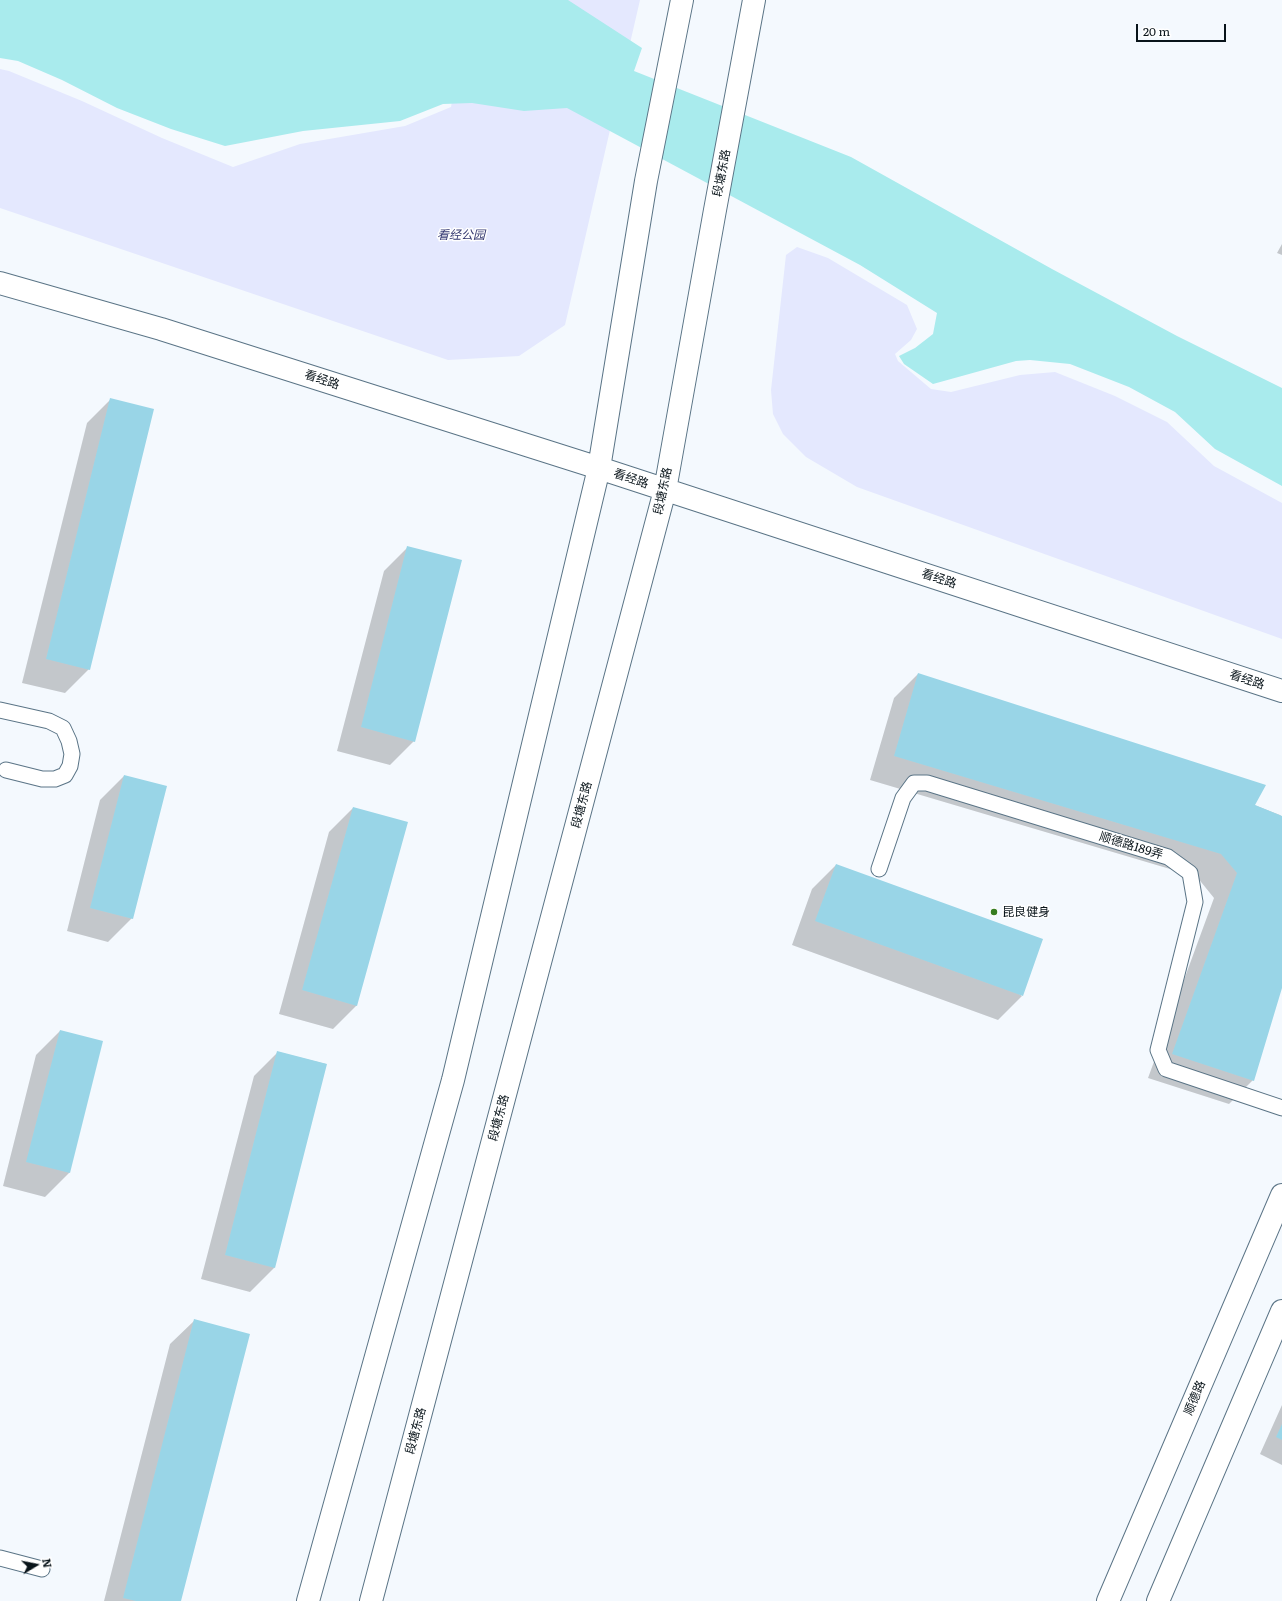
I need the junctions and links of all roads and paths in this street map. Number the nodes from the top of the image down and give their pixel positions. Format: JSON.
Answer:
{"nodes":[{"id":1,"x":682,"y":0,"type":"edge"},
{"id":2,"x":754,"y":0,"type":"edge"},
{"id":3,"x":0,"y":283,"type":"edge"},
{"id":4,"x":599,"y":468,"type":"junction"},
{"id":5,"x":665,"y":490,"type":"junction"},
{"id":6,"x":1282,"y":691,"type":"edge"},
{"id":7,"x":0,"y":710,"type":"edge"},
{"id":8,"x":6,"y":770,"type":"dead end"},
{"id":9,"x":879,"y":869,"type":"dead end"},
{"id":10,"x":1282,"y":1108,"type":"edge"},
{"id":11,"x":1282,"y":1195,"type":"edge"},
{"id":12,"x":1276,"y":1226,"type":"edge"},
{"id":13,"x":1282,"y":1311,"type":"edge"},
{"id":14,"x":0,"y":1558,"type":"edge"},
{"id":15,"x":42,"y":1569,"type":"dead end"},
{"id":16,"x":308,"y":1601,"type":"edge"},
{"id":17,"x":371,"y":1601,"type":"edge"},
{"id":18,"x":1108,"y":1601,"type":"edge"},
{"id":19,"x":1158,"y":1601,"type":"edge"}],
"edges":[{"from":1,"to":4,"type":"main road"},
{"from":2,"to":5,"type":"main road","name":"段塘东路"},
{"from":3,"to":4,"type":"main road","name":"看经路"},
{"from":4,"to":5,"type":"main road","name":"看经路"},
{"from":4,"to":16,"type":"main road"},
{"from":5,"to":6,"type":"main road","name":"看经路"},
{"from":5,"to":17,"type":"main road","name":"段塘东路"},
{"from":7,"to":8,"type":"lane"},
{"from":9,"to":10,"type":"lane","name":"顺德路189弄"},
{"from":11,"to":12,"type":"main road","name":"顺德路"},
{"from":12,"to":18,"type":"main road","name":"顺德路"},
{"from":13,"to":19,"type":"main road"},
{"from":14,"to":15,"type":"lane"}]}
